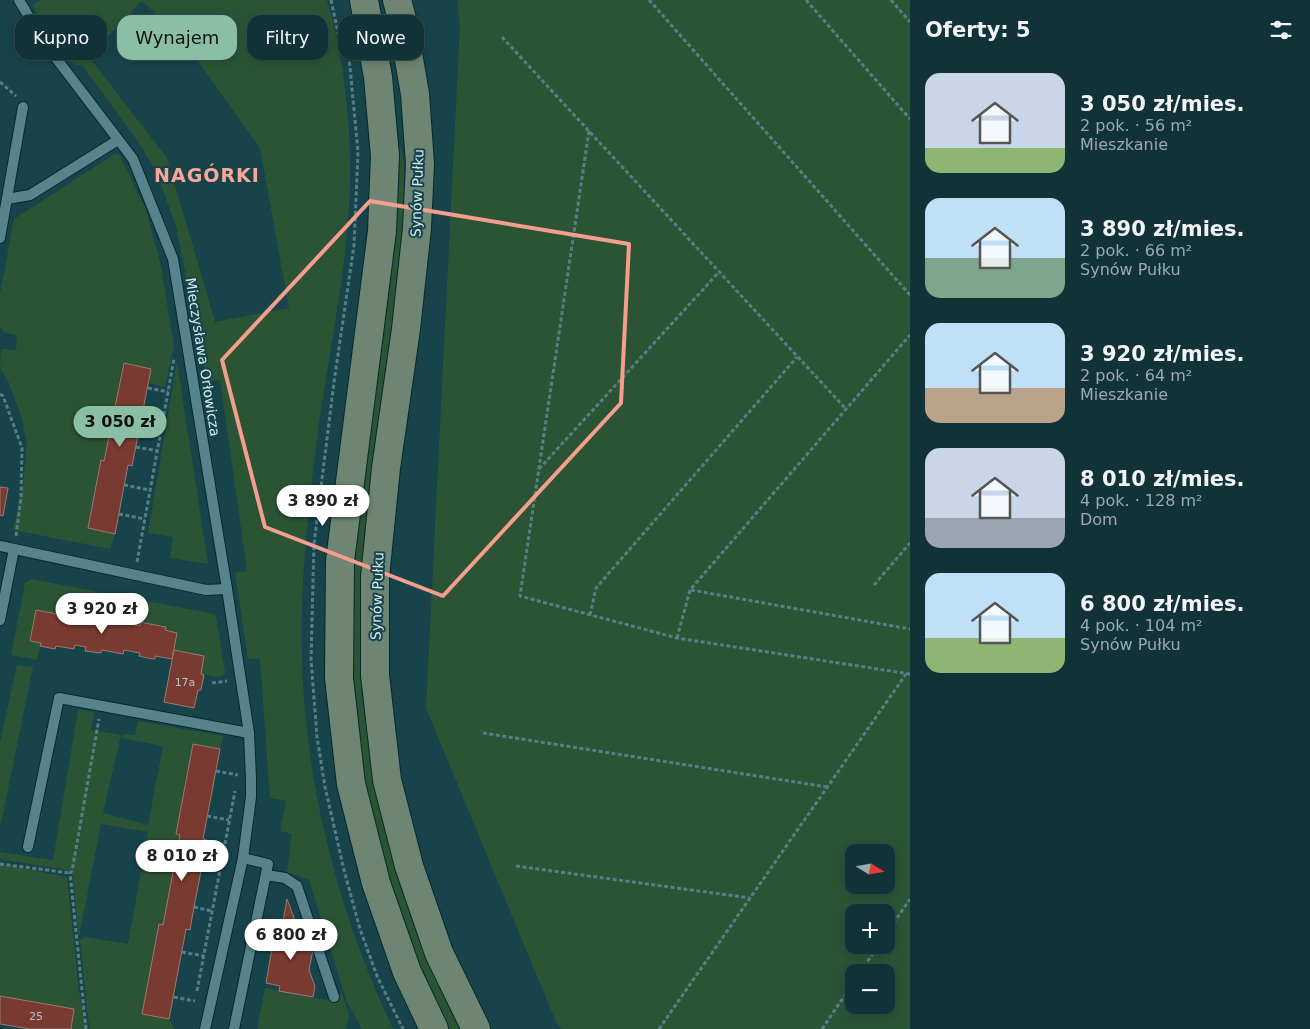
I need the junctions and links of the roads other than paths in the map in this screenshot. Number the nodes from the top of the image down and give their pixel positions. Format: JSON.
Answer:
{"nodes":[{"id":1,"x":20,"y":0,"type":"edge"},
{"id":2,"x":364,"y":0,"type":"edge"},
{"id":3,"x":397,"y":0,"type":"edge"},
{"id":4,"x":23,"y":107,"type":"road end"},
{"id":5,"x":118,"y":140,"type":"junction"},
{"id":6,"x":7,"y":200,"type":"junction"},
{"id":7,"x":0,"y":238,"type":"edge"},
{"id":8,"x":0,"y":546,"type":"edge"},
{"id":9,"x":14,"y":549,"type":"junction"},
{"id":10,"x":4,"y":581,"type":"edge"},
{"id":11,"x":227,"y":590,"type":"junction"},
{"id":12,"x":0,"y":620,"type":"edge"},
{"id":13,"x":249,"y":733,"type":"junction"},
{"id":14,"x":28,"y":847,"type":"dead end"},
{"id":15,"x":243,"y":858,"type":"junction"},
{"id":16,"x":266,"y":874,"type":"junction"},
{"id":17,"x":334,"y":997,"type":"dead end"},
{"id":18,"x":206,"y":1029,"type":"edge"},
{"id":19,"x":234,"y":1029,"type":"edge"},
{"id":20,"x":434,"y":1029,"type":"edge"},
{"id":21,"x":476,"y":1029,"type":"edge"}],
"edges":[{"from":1,"to":5,"type":"lane","name":"Mieczysława Orłowicza"},
{"from":2,"to":20,"type":"main road"},
{"from":3,"to":21,"type":"main road","name":"Synów Pułku"},
{"from":4,"to":6,"type":"lane"},
{"from":5,"to":6,"type":"lane"},
{"from":5,"to":11,"type":"lane","name":"Mieczysława Orłowicza"},
{"from":6,"to":7,"type":"lane"},
{"from":8,"to":9,"type":"lane"},
{"from":9,"to":10,"type":"lane"},
{"from":9,"to":11,"type":"lane"},
{"from":10,"to":12,"type":"lane"},
{"from":11,"to":13,"type":"lane","name":"Mieczysława Orłowicza"},
{"from":13,"to":14,"type":"lane"},
{"from":13,"to":15,"type":"lane","name":"Mieczysława Orłowicza"},
{"from":15,"to":16,"type":"lane"},
{"from":15,"to":18,"type":"lane","name":"Mieczysława Orłowicza"},
{"from":16,"to":17,"type":"lane"},
{"from":16,"to":19,"type":"lane"}]}
